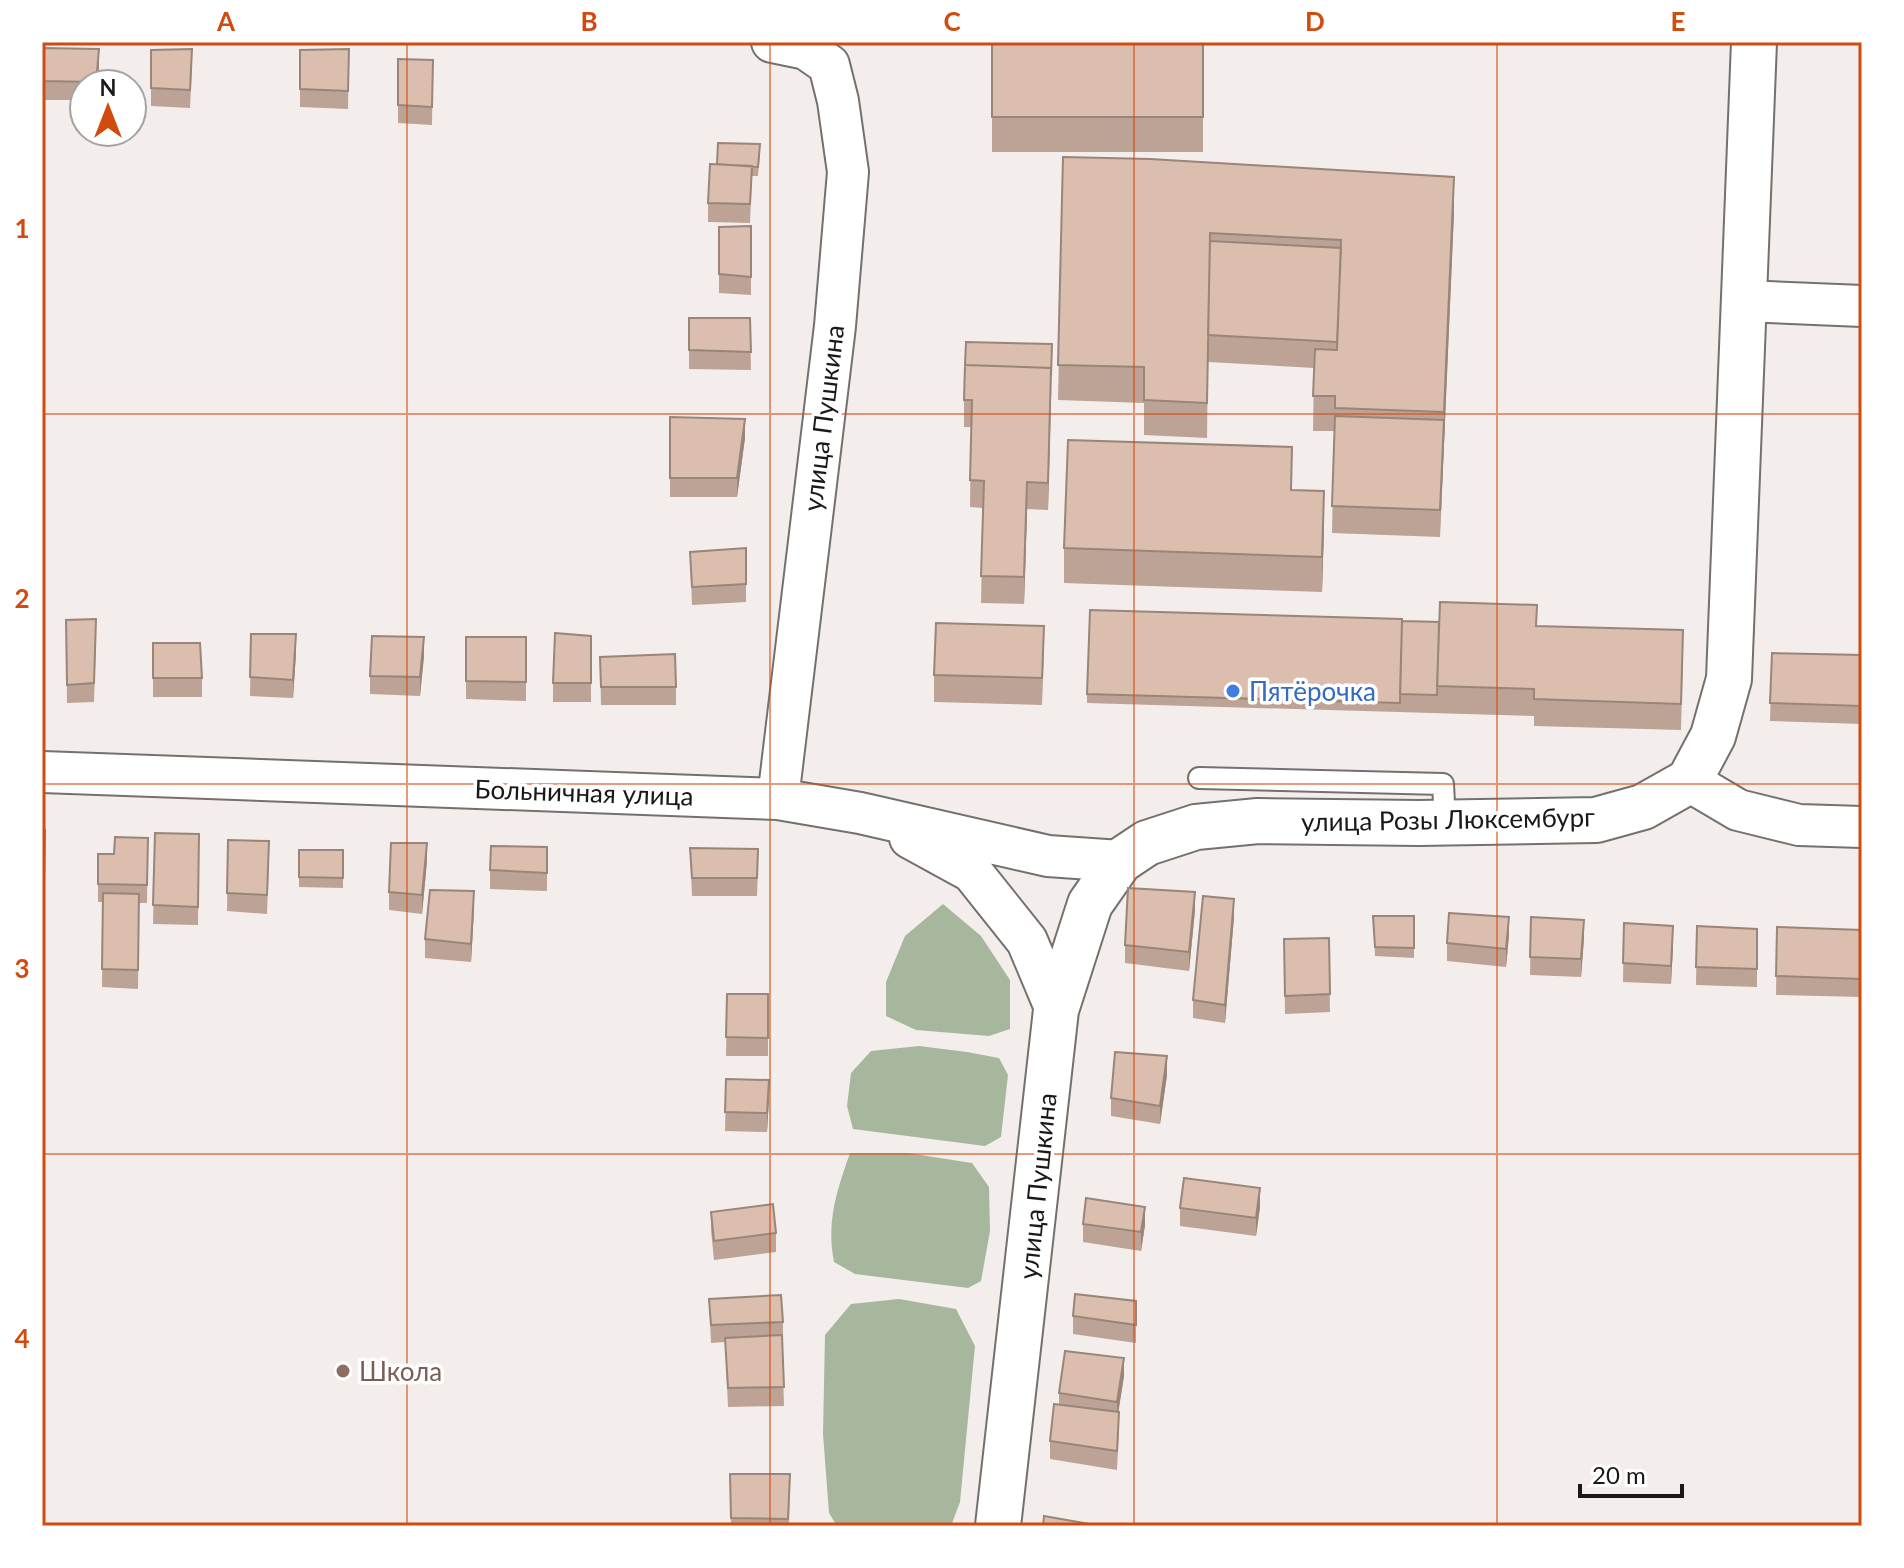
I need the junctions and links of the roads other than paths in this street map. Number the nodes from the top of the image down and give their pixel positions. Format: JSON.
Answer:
{"nodes":[{"id":1,"x":1754,"y":42,"type":"edge"},
{"id":2,"x":789,"y":46,"type":"edge"},
{"id":3,"x":1743,"y":301,"type":"junction"},
{"id":4,"x":1862,"y":306,"type":"edge"},
{"id":5,"x":42,"y":772,"type":"edge"},
{"id":6,"x":1199,"y":778,"type":"dead end"},
{"id":7,"x":1689,"y":781,"type":"junction"},
{"id":8,"x":778,"y":799,"type":"junction"},
{"id":9,"x":860,"y":813,"type":"junction"},
{"id":10,"x":1445,"y":823,"type":"junction"},
{"id":11,"x":1862,"y":827,"type":"edge"},
{"id":12,"x":1120,"y":861,"type":"junction"},
{"id":13,"x":1056,"y":1010,"type":"junction"},
{"id":14,"x":998,"y":1526,"type":"edge"}],
"edges":[{"from":1,"to":3,"type":"main road"},
{"from":2,"to":8,"type":"street","name":"улица Пушкина"},
{"from":3,"to":4,"type":"street"},
{"from":3,"to":7,"type":"main road"},
{"from":5,"to":8,"type":"street","name":"Больничная улица"},
{"from":6,"to":10,"type":"lane"},
{"from":7,"to":10,"type":"main road","name":"улица Розы Люксембург"},
{"from":7,"to":11,"type":"street"},
{"from":8,"to":9,"type":"street","name":"Больничная улица"},
{"from":9,"to":12,"type":"street","name":"Больничная улица"},
{"from":9,"to":13,"type":"street"},
{"from":10,"to":12,"type":"main road","name":"улица Розы Люксембург"},
{"from":12,"to":13,"type":"main road","name":"улица Пушкина"},
{"from":13,"to":14,"type":"main road","name":"улица Пушкина"}]}
